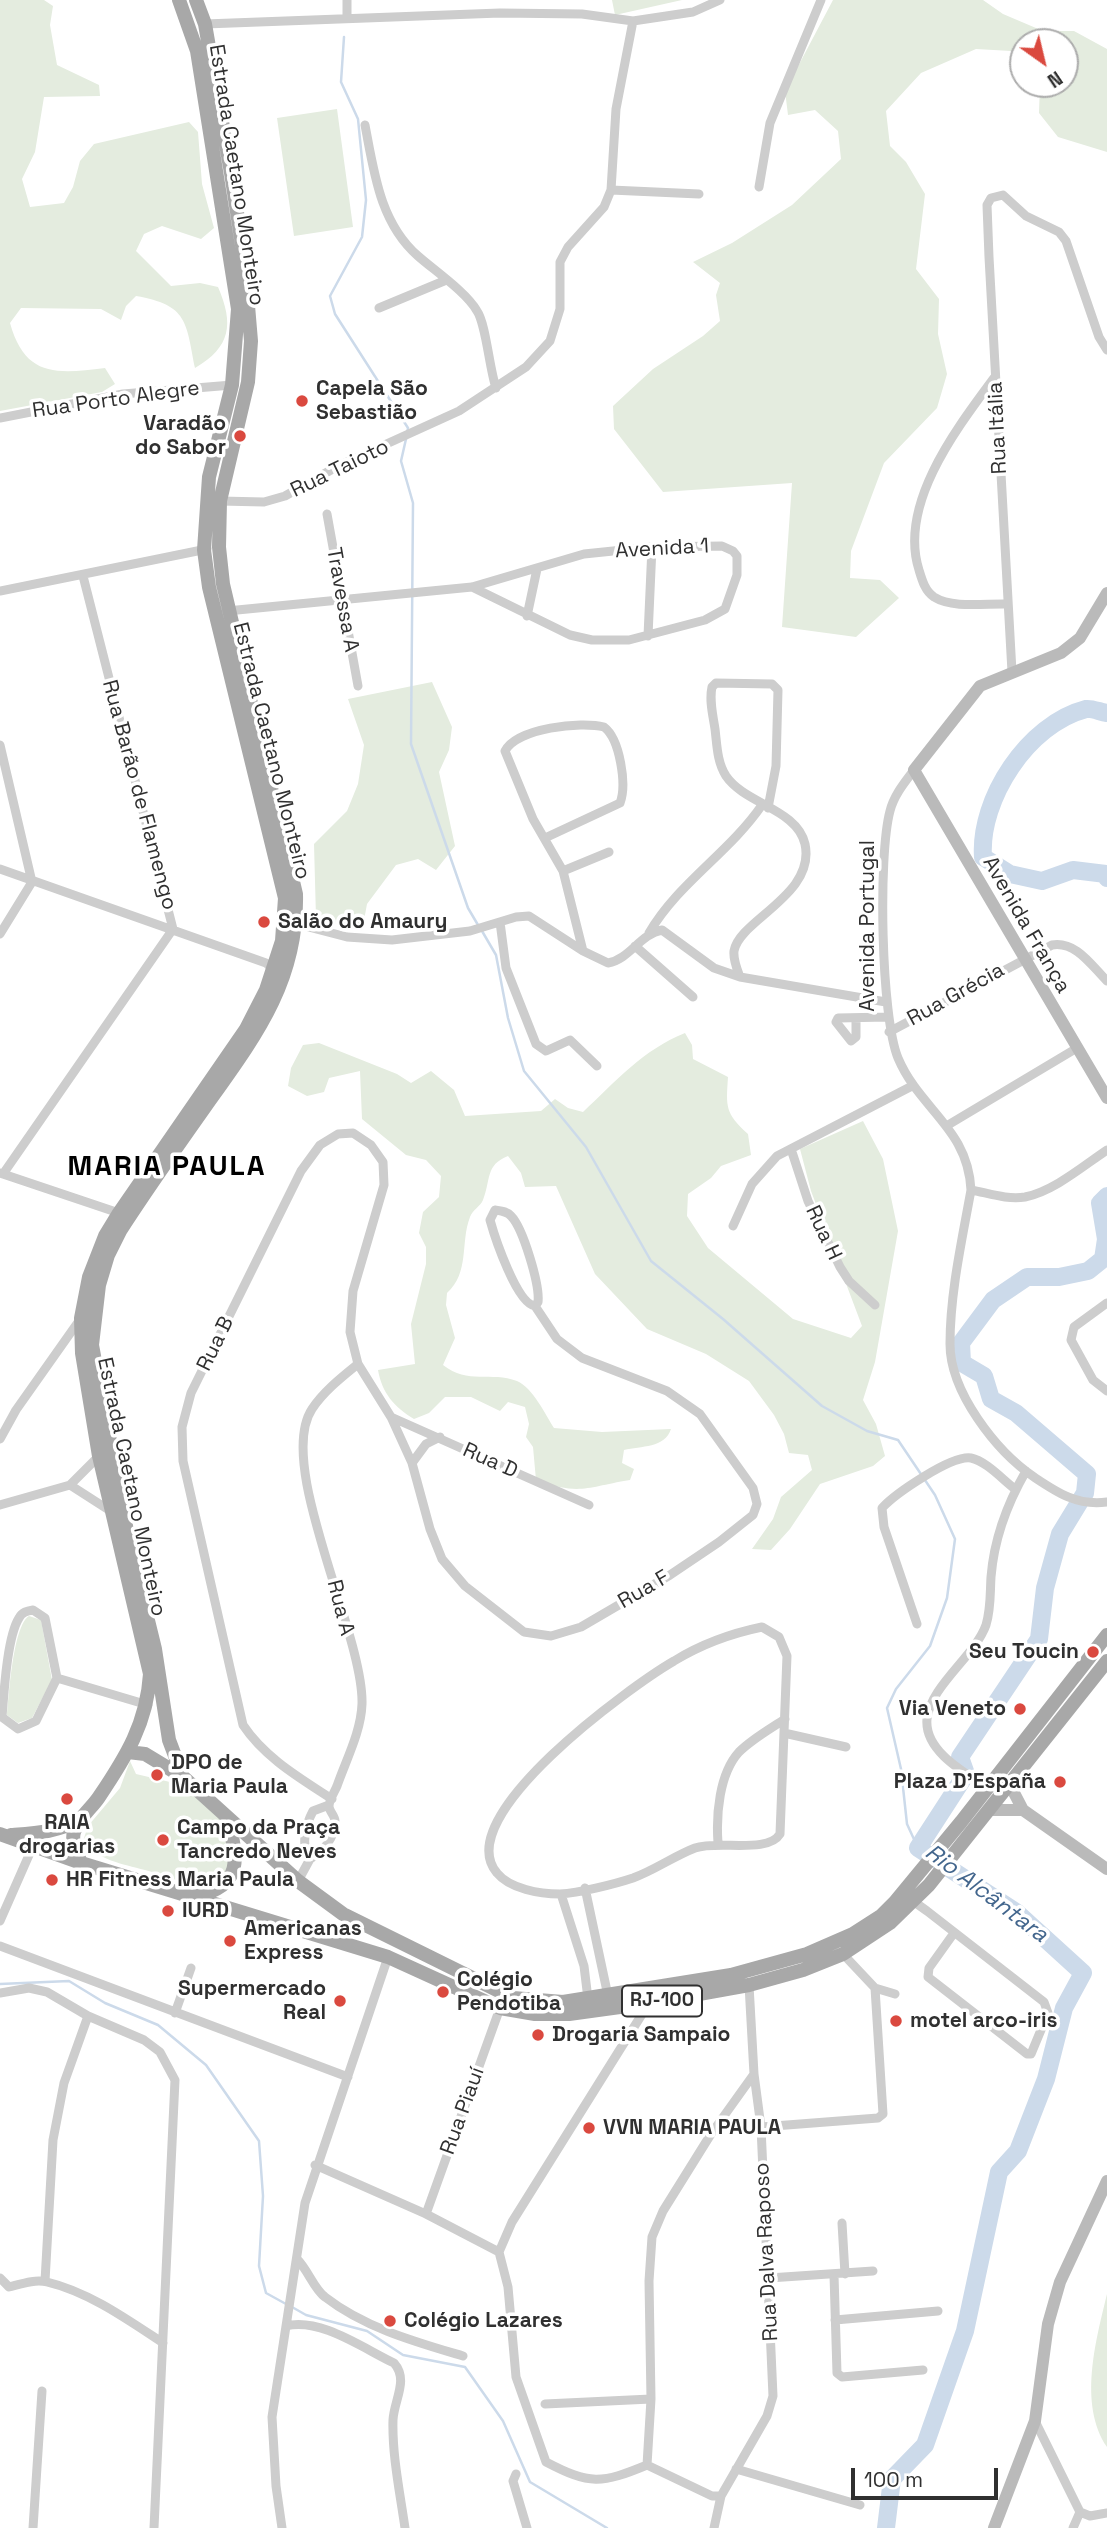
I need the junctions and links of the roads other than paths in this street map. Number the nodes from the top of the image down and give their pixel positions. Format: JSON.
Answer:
{"nodes":[{"id":1,"x":179,"y":0,"type":"edge"},
{"id":2,"x":197,"y":0,"type":"edge"},
{"id":3,"x":347,"y":0,"type":"edge"},
{"id":4,"x":720,"y":0,"type":"edge"},
{"id":5,"x":821,"y":0,"type":"edge"},
{"id":6,"x":347,"y":18,"type":"junction"},
{"id":7,"x":633,"y":21,"type":"junction"},
{"id":8,"x":205,"y":24,"type":"junction"},
{"id":9,"x":365,"y":125,"type":"dead end"},
{"id":10,"x":759,"y":187,"type":"dead end"},
{"id":11,"x":611,"y":190,"type":"junction"},
{"id":12,"x":699,"y":194,"type":"dead end"},
{"id":13,"x":444,"y":281,"type":"junction"},
{"id":14,"x":379,"y":308,"type":"dead end"},
{"id":15,"x":1107,"y":350,"type":"edge"},
{"id":16,"x":994,"y":378,"type":"junction"},
{"id":17,"x":232,"y":385,"type":"junction"},
{"id":18,"x":496,"y":388,"type":"junction"},
{"id":19,"x":0,"y":418,"type":"edge"},
{"id":20,"x":220,"y":501,"type":"junction"},
{"id":21,"x":327,"y":514,"type":"dead end"},
{"id":22,"x":219,"y":547,"type":"junction"},
{"id":23,"x":652,"y":547,"type":"junction"},
{"id":24,"x":204,"y":550,"type":"junction"},
{"id":25,"x":537,"y":569,"type":"junction"},
{"id":26,"x":83,"y":576,"type":"junction"},
{"id":27,"x":472,"y":587,"type":"junction"},
{"id":28,"x":0,"y":591,"type":"edge"},
{"id":29,"x":1107,"y":593,"type":"edge"},
{"id":30,"x":342,"y":599,"type":"junction"},
{"id":31,"x":1008,"y":604,"type":"junction"},
{"id":32,"x":228,"y":611,"type":"junction"},
{"id":33,"x":527,"y":616,"type":"junction"},
{"id":34,"x":648,"y":636,"type":"junction"},
{"id":35,"x":1012,"y":672,"type":"junction"},
{"id":36,"x":358,"y":687,"type":"dead end"},
{"id":37,"x":0,"y":746,"type":"edge"},
{"id":38,"x":914,"y":770,"type":"junction"},
{"id":39,"x":765,"y":806,"type":"junction"},
{"id":40,"x":545,"y":838,"type":"junction"},
{"id":41,"x":609,"y":852,"type":"dead end"},
{"id":42,"x":0,"y":869,"type":"edge"},
{"id":43,"x":563,"y":871,"type":"junction"},
{"id":44,"x":32,"y":882,"type":"junction"},
{"id":45,"x":500,"y":922,"type":"junction"},
{"id":46,"x":297,"y":924,"type":"junction"},
{"id":47,"x":173,"y":929,"type":"junction"},
{"id":48,"x":649,"y":933,"type":"junction"},
{"id":49,"x":0,"y":934,"type":"edge"},
{"id":50,"x":635,"y":946,"type":"junction"},
{"id":51,"x":583,"y":951,"type":"junction"},
{"id":52,"x":1023,"y":958,"type":"junction"},
{"id":53,"x":278,"y":975,"type":"junction"},
{"id":54,"x":740,"y":977,"type":"junction"},
{"id":55,"x":1107,"y":981,"type":"edge"},
{"id":56,"x":693,"y":998,"type":"dead end"},
{"id":57,"x":886,"y":1002,"type":"junction"},
{"id":58,"x":887,"y":1017,"type":"junction"},
{"id":59,"x":856,"y":1018,"type":"dead end"},
{"id":60,"x":889,"y":1032,"type":"junction"},
{"id":61,"x":1077,"y":1048,"type":"junction"},
{"id":62,"x":597,"y":1066,"type":"dead end"},
{"id":63,"x":912,"y":1086,"type":"junction"},
{"id":64,"x":1107,"y":1098,"type":"edge"},
{"id":65,"x":948,"y":1125,"type":"junction"},
{"id":66,"x":790,"y":1149,"type":"junction"},
{"id":67,"x":1107,"y":1150,"type":"edge"},
{"id":68,"x":1,"y":1173,"type":"edge"},
{"id":69,"x":971,"y":1190,"type":"junction"},
{"id":70,"x":119,"y":1213,"type":"junction"},
{"id":71,"x":733,"y":1226,"type":"dead end"},
{"id":72,"x":1107,"y":1303,"type":"edge"},
{"id":73,"x":875,"y":1305,"type":"dead end"},
{"id":74,"x":535,"y":1306,"type":"junction"},
{"id":75,"x":81,"y":1318,"type":"junction"},
{"id":76,"x":358,"y":1364,"type":"junction"},
{"id":77,"x":1107,"y":1391,"type":"edge"},
{"id":78,"x":391,"y":1417,"type":"junction"},
{"id":79,"x":440,"y":1437,"type":"junction"},
{"id":80,"x":0,"y":1439,"type":"edge"},
{"id":81,"x":99,"y":1456,"type":"junction"},
{"id":82,"x":412,"y":1463,"type":"junction"},
{"id":83,"x":1026,"y":1471,"type":"junction"},
{"id":84,"x":70,"y":1485,"type":"junction"},
{"id":85,"x":1015,"y":1489,"type":"junction"},
{"id":86,"x":1105,"y":1502,"type":"edge"},
{"id":87,"x":0,"y":1505,"type":"edge"},
{"id":88,"x":589,"y":1505,"type":"dead end"},
{"id":89,"x":112,"y":1512,"type":"junction"},
{"id":90,"x":917,"y":1624,"type":"dead end"},
{"id":91,"x":1107,"y":1635,"type":"edge"},
{"id":92,"x":1107,"y":1661,"type":"edge"},
{"id":93,"x":58,"y":1678,"type":"junction"},
{"id":94,"x":148,"y":1705,"type":"junction"},
{"id":95,"x":785,"y":1719,"type":"junction"},
{"id":96,"x":784,"y":1733,"type":"junction"},
{"id":97,"x":846,"y":1747,"type":"dead end"},
{"id":98,"x":128,"y":1752,"type":"junction"},
{"id":99,"x":183,"y":1777,"type":"junction"},
{"id":100,"x":1010,"y":1785,"type":"junction"},
{"id":101,"x":988,"y":1788,"type":"junction"},
{"id":102,"x":331,"y":1802,"type":"junction"},
{"id":103,"x":989,"y":1810,"type":"junction"},
{"id":104,"x":1023,"y":1810,"type":"junction"},
{"id":105,"x":80,"y":1818,"type":"junction"},
{"id":106,"x":227,"y":1818,"type":"junction"},
{"id":107,"x":967,"y":1827,"type":"junction"},
{"id":108,"x":1,"y":1835,"type":"edge"},
{"id":109,"x":718,"y":1843,"type":"junction"},
{"id":110,"x":33,"y":1846,"type":"junction"},
{"id":111,"x":310,"y":1859,"type":"junction"},
{"id":112,"x":81,"y":1863,"type":"junction"},
{"id":113,"x":1107,"y":1870,"type":"edge"},
{"id":114,"x":298,"y":1881,"type":"junction"},
{"id":115,"x":585,"y":1888,"type":"junction"},
{"id":116,"x":561,"y":1894,"type":"junction"},
{"id":117,"x":195,"y":1896,"type":"junction"},
{"id":118,"x":916,"y":1898,"type":"junction"},
{"id":119,"x":343,"y":1914,"type":"junction"},
{"id":120,"x":0,"y":1921,"type":"edge"},
{"id":121,"x":954,"y":1933,"type":"junction"},
{"id":122,"x":333,"y":1939,"type":"junction"},
{"id":123,"x":0,"y":1946,"type":"edge"},
{"id":124,"x":844,"y":1954,"type":"junction"},
{"id":125,"x":388,"y":1957,"type":"junction"},
{"id":126,"x":191,"y":1968,"type":"dead end"},
{"id":127,"x":749,"y":1985,"type":"junction"},
{"id":128,"x":876,"y":1988,"type":"junction"},
{"id":129,"x":0,"y":1993,"type":"edge"},
{"id":130,"x":895,"y":1993,"type":"dead end"},
{"id":131,"x":608,"y":1996,"type":"junction"},
{"id":132,"x":588,"y":1999,"type":"junction"},
{"id":133,"x":649,"y":2003,"type":"junction"},
{"id":134,"x":500,"y":2008,"type":"junction"},
{"id":135,"x":175,"y":2013,"type":"junction"},
{"id":136,"x":88,"y":2016,"type":"junction"},
{"id":137,"x":754,"y":2074,"type":"junction"},
{"id":138,"x":348,"y":2077,"type":"junction"},
{"id":139,"x":761,"y":2127,"type":"junction"},
{"id":140,"x":315,"y":2165,"type":"junction"},
{"id":141,"x":1107,"y":2181,"type":"edge"},
{"id":142,"x":426,"y":2214,"type":"junction"},
{"id":143,"x":842,"y":2222,"type":"dead end"},
{"id":144,"x":499,"y":2252,"type":"junction"},
{"id":145,"x":297,"y":2259,"type":"junction"},
{"id":146,"x":873,"y":2271,"type":"dead end"},
{"id":147,"x":845,"y":2274,"type":"junction"},
{"id":148,"x":834,"y":2275,"type":"junction"},
{"id":149,"x":0,"y":2278,"type":"edge"},
{"id":150,"x":769,"y":2278,"type":"junction"},
{"id":151,"x":45,"y":2281,"type":"junction"},
{"id":152,"x":9,"y":2287,"type":"junction"},
{"id":153,"x":0,"y":2292,"type":"edge"},
{"id":154,"x":938,"y":2311,"type":"dead end"},
{"id":155,"x":835,"y":2320,"type":"junction"},
{"id":156,"x":287,"y":2323,"type":"junction"},
{"id":157,"x":163,"y":2343,"type":"junction"},
{"id":158,"x":463,"y":2356,"type":"dead end"},
{"id":159,"x":923,"y":2370,"type":"dead end"},
{"id":160,"x":42,"y":2391,"type":"dead end"},
{"id":161,"x":651,"y":2399,"type":"junction"},
{"id":162,"x":545,"y":2404,"type":"dead end"},
{"id":163,"x":1035,"y":2421,"type":"junction"},
{"id":164,"x":647,"y":2465,"type":"junction"},
{"id":165,"x":736,"y":2469,"type":"junction"},
{"id":166,"x":516,"y":2474,"type":"dead end"},
{"id":167,"x":721,"y":2496,"type":"junction"},
{"id":168,"x":860,"y":2505,"type":"dead end"},
{"id":169,"x":1080,"y":2512,"type":"junction"},
{"id":170,"x":1107,"y":2514,"type":"edge"},
{"id":171,"x":33,"y":2528,"type":"edge"},
{"id":172,"x":154,"y":2528,"type":"edge"},
{"id":173,"x":282,"y":2528,"type":"edge"},
{"id":174,"x":405,"y":2528,"type":"edge"},
{"id":175,"x":527,"y":2528,"type":"edge"},
{"id":176,"x":713,"y":2528,"type":"edge"},
{"id":177,"x":993,"y":2528,"type":"edge"},
{"id":178,"x":1073,"y":2528,"type":"edge"}],
"edges":[{"from":1,"to":17,"type":"main road","name":"Estrada Caetano Monteiro"},
{"from":2,"to":8,"type":"main road","name":"Estrada Caetano Monteiro"},
{"from":3,"to":6,"type":"street"},
{"from":4,"to":7,"type":"street"},
{"from":5,"to":10,"type":"street"},
{"from":6,"to":7,"type":"street"},
{"from":6,"to":8,"type":"street"},
{"from":7,"to":11,"type":"street","name":"Rua Taioto"},
{"from":8,"to":20,"type":"main road","name":"Estrada Caetano Monteiro"},
{"from":9,"to":13,"type":"street"},
{"from":11,"to":12,"type":"street"},
{"from":11,"to":18,"type":"street","name":"Rua Taioto"},
{"from":13,"to":14,"type":"street"},
{"from":13,"to":18,"type":"street"},
{"from":15,"to":16,"type":"street","name":"Rua Itália"},
{"from":16,"to":31,"type":"street","name":"Rua Itália"},
{"from":16,"to":31,"type":"street"},
{"from":17,"to":19,"type":"street","name":"Rua Porto Alegre"},
{"from":17,"to":24,"type":"main road","name":"Estrada Caetano Monteiro"},
{"from":18,"to":20,"type":"street","name":"Rua Taioto"},
{"from":20,"to":22,"type":"main road","name":"Estrada Caetano Monteiro"},
{"from":21,"to":30,"type":"street","name":"Travessa A"},
{"from":22,"to":24,"type":"street"},
{"from":22,"to":32,"type":"main road","name":"Estrada Caetano Monteiro"},
{"from":23,"to":25,"type":"street","name":"Avenida 1"},
{"from":23,"to":34,"type":"street"},
{"from":23,"to":34,"type":"street","name":"Avenida 1"},
{"from":24,"to":26,"type":"street"},
{"from":24,"to":53,"type":"main road","name":"Estrada Caetano Monteiro"},
{"from":25,"to":27,"type":"street","name":"Avenida 1"},
{"from":25,"to":33,"type":"street"},
{"from":26,"to":28,"type":"street"},
{"from":26,"to":47,"type":"street","name":"Rua Barão de Flamengo"},
{"from":27,"to":30,"type":"street","name":"Avenida 1"},
{"from":27,"to":33,"type":"street","name":"Avenida 1"},
{"from":29,"to":35,"type":"street","name":"Avenida Portugal"},
{"from":30,"to":32,"type":"street","name":"Avenida 1"},
{"from":30,"to":36,"type":"street","name":"Travessa A"},
{"from":31,"to":35,"type":"street","name":"Rua Itália"},
{"from":32,"to":46,"type":"main road","name":"Estrada Caetano Monteiro"},
{"from":33,"to":34,"type":"street","name":"Avenida 1"},
{"from":35,"to":38,"type":"street","name":"Avenida Portugal"},
{"from":37,"to":44,"type":"street"},
{"from":38,"to":52,"type":"street","name":"Avenida França"},
{"from":38,"to":57,"type":"street","name":"Avenida Portugal"},
{"from":39,"to":39,"type":"street"},
{"from":39,"to":48,"type":"street"},
{"from":39,"to":54,"type":"street"},
{"from":40,"to":40,"type":"street"},
{"from":40,"to":43,"type":"street"},
{"from":41,"to":43,"type":"street"},
{"from":42,"to":44,"type":"street"},
{"from":43,"to":51,"type":"street"},
{"from":44,"to":47,"type":"street"},
{"from":44,"to":49,"type":"street"},
{"from":45,"to":46,"type":"street"},
{"from":45,"to":51,"type":"street"},
{"from":45,"to":62,"type":"street"},
{"from":46,"to":53,"type":"main road","name":"Estrada Caetano Monteiro"},
{"from":47,"to":53,"type":"street"},
{"from":47,"to":68,"type":"street","name":"Rua Barão de Flamengo"},
{"from":48,"to":50,"type":"street"},
{"from":48,"to":54,"type":"street"},
{"from":50,"to":51,"type":"street"},
{"from":50,"to":56,"type":"street"},
{"from":52,"to":55,"type":"street","name":"Rua Grécia"},
{"from":52,"to":60,"type":"street","name":"Rua Grécia"},
{"from":52,"to":61,"type":"street","name":"Avenida França"},
{"from":53,"to":70,"type":"main road","name":"Estrada Caetano Monteiro"},
{"from":53,"to":99,"type":"main road","name":"Estrada Caetano Monteiro"},
{"from":54,"to":57,"type":"street"},
{"from":57,"to":58,"type":"street","name":"Avenida Portugal"},
{"from":58,"to":59,"type":"street"},
{"from":58,"to":60,"type":"street","name":"Avenida Portugal"},
{"from":60,"to":63,"type":"street","name":"Avenida Portugal"},
{"from":61,"to":64,"type":"street","name":"Avenida França"},
{"from":61,"to":65,"type":"street"},
{"from":63,"to":65,"type":"street","name":"Avenida Portugal"},
{"from":63,"to":66,"type":"street"},
{"from":65,"to":69,"type":"street","name":"Avenida Portugal"},
{"from":66,"to":71,"type":"street"},
{"from":66,"to":73,"type":"street","name":"Rua H"},
{"from":67,"to":69,"type":"street"},
{"from":68,"to":70,"type":"street"},
{"from":69,"to":83,"type":"street","name":"Avenida Portugal"},
{"from":70,"to":75,"type":"main road","name":"Estrada Caetano Monteiro"},
{"from":72,"to":77,"type":"street"},
{"from":74,"to":74,"type":"street","name":"Rua F"},
{"from":74,"to":82,"type":"street","name":"Rua F"},
{"from":75,"to":80,"type":"street"},
{"from":75,"to":81,"type":"main road","name":"Estrada Caetano Monteiro"},
{"from":76,"to":78,"type":"street","name":"Rua F"},
{"from":76,"to":102,"type":"street","name":"Rua A"},
{"from":76,"to":102,"type":"street","name":"Rua B"},
{"from":78,"to":79,"type":"street","name":"Rua D"},
{"from":78,"to":82,"type":"street","name":"Rua F"},
{"from":79,"to":82,"type":"street"},
{"from":79,"to":88,"type":"street","name":"Rua D"},
{"from":81,"to":84,"type":"street"},
{"from":81,"to":89,"type":"main road","name":"Estrada Caetano Monteiro"},
{"from":83,"to":85,"type":"street"},
{"from":83,"to":86,"type":"street","name":"Avenida Portugal"},
{"from":84,"to":87,"type":"street"},
{"from":84,"to":89,"type":"street"},
{"from":85,"to":90,"type":"street"},
{"from":85,"to":101,"type":"street"},
{"from":89,"to":94,"type":"main road","name":"Estrada Caetano Monteiro"},
{"from":91,"to":101,"type":"main road","number":"RJ-100"},
{"from":92,"to":100,"type":"main road","number":"RJ-100"},
{"from":93,"to":93,"type":"street"},
{"from":93,"to":94,"type":"street"},
{"from":94,"to":98,"type":"main road","name":"Estrada Caetano Monteiro"},
{"from":95,"to":96,"type":"street"},
{"from":95,"to":109,"type":"street"},
{"from":95,"to":116,"type":"street"},
{"from":96,"to":97,"type":"street"},
{"from":96,"to":109,"type":"street"},
{"from":98,"to":99,"type":"main road","number":"RJ-100"},
{"from":98,"to":105,"type":"main road","name":"Estrada Caetano Monteiro","number":"RJ-100"},
{"from":99,"to":106,"type":"main road","number":"RJ-100"},
{"from":100,"to":103,"type":"main road","number":"RJ-100"},
{"from":100,"to":104,"type":"street"},
{"from":101,"to":107,"type":"main road","number":"RJ-100"},
{"from":102,"to":111,"type":"street","name":"Rua A"},
{"from":102,"to":111,"type":"street"},
{"from":103,"to":104,"type":"street"},
{"from":103,"to":107,"type":"main road","number":"RJ-100"},
{"from":104,"to":113,"type":"street"},
{"from":105,"to":108,"type":"main road","name":"Estrada Caetano Monteiro","number":"RJ-100"},
{"from":105,"to":112,"type":"main road"},
{"from":106,"to":114,"type":"main road","number":"RJ-100"},
{"from":106,"to":117,"type":"main road"},
{"from":107,"to":118,"type":"main road","number":"RJ-100"},
{"from":107,"to":131,"type":"main road","number":"RJ-100"},
{"from":108,"to":110,"type":"main road","number":"RJ-100"},
{"from":109,"to":115,"type":"street"},
{"from":110,"to":112,"type":"main road","number":"RJ-100"},
{"from":110,"to":120,"type":"street"},
{"from":111,"to":114,"type":"street"},
{"from":112,"to":117,"type":"main road","number":"RJ-100"},
{"from":114,"to":119,"type":"main road","number":"RJ-100"},
{"from":115,"to":116,"type":"street"},
{"from":115,"to":131,"type":"street"},
{"from":116,"to":132,"type":"street"},
{"from":117,"to":122,"type":"main road","number":"RJ-100"},
{"from":118,"to":121,"type":"street"},
{"from":118,"to":124,"type":"main road","number":"RJ-100"},
{"from":119,"to":122,"type":"main road"},
{"from":119,"to":132,"type":"main road","number":"RJ-100"},
{"from":121,"to":121,"type":"street"},
{"from":122,"to":125,"type":"main road","number":"RJ-100"},
{"from":123,"to":135,"type":"street"},
{"from":124,"to":127,"type":"main road","number":"RJ-100"},
{"from":124,"to":128,"type":"street"},
{"from":125,"to":134,"type":"main road","number":"RJ-100"},
{"from":125,"to":138,"type":"street"},
{"from":126,"to":135,"type":"street"},
{"from":127,"to":133,"type":"main road","number":"RJ-100"},
{"from":127,"to":137,"type":"street","name":"Rua Dalva Raposo"},
{"from":128,"to":130,"type":"street"},
{"from":128,"to":139,"type":"street"},
{"from":129,"to":136,"type":"street"},
{"from":131,"to":132,"type":"main road","number":"RJ-100"},
{"from":133,"to":134,"type":"main road","number":"RJ-100"},
{"from":133,"to":144,"type":"street"},
{"from":134,"to":142,"type":"street","name":"Rua Piauí"},
{"from":135,"to":138,"type":"street"},
{"from":136,"to":151,"type":"street"},
{"from":136,"to":157,"type":"street"},
{"from":137,"to":139,"type":"street","name":"Rua Dalva Raposo"},
{"from":137,"to":161,"type":"street"},
{"from":138,"to":140,"type":"street"},
{"from":139,"to":150,"type":"street","name":"Rua Dalva Raposo"},
{"from":140,"to":142,"type":"street"},
{"from":140,"to":145,"type":"street"},
{"from":141,"to":163,"type":"street"},
{"from":142,"to":144,"type":"street"},
{"from":143,"to":147,"type":"street"},
{"from":144,"to":164,"type":"street"},
{"from":145,"to":156,"type":"street"},
{"from":145,"to":158,"type":"street"},
{"from":146,"to":147,"type":"street"},
{"from":147,"to":148,"type":"street"},
{"from":148,"to":150,"type":"street"},
{"from":148,"to":155,"type":"street"},
{"from":149,"to":152,"type":"street"},
{"from":150,"to":165,"type":"street","name":"Rua Dalva Raposo"},
{"from":151,"to":152,"type":"street"},
{"from":151,"to":157,"type":"street"},
{"from":152,"to":153,"type":"street"},
{"from":154,"to":155,"type":"street"},
{"from":155,"to":159,"type":"street"},
{"from":156,"to":173,"type":"street"},
{"from":156,"to":174,"type":"street"},
{"from":157,"to":172,"type":"street"},
{"from":160,"to":171,"type":"street"},
{"from":161,"to":162,"type":"street"},
{"from":161,"to":164,"type":"street"},
{"from":163,"to":169,"type":"street"},
{"from":163,"to":177,"type":"street"},
{"from":164,"to":167,"type":"street"},
{"from":165,"to":167,"type":"street","name":"Rua Dalva Raposo"},
{"from":165,"to":168,"type":"street"},
{"from":166,"to":175,"type":"street"},
{"from":167,"to":176,"type":"street","name":"Rua Dalva Raposo"},
{"from":169,"to":170,"type":"street"},
{"from":169,"to":178,"type":"street"}]}
